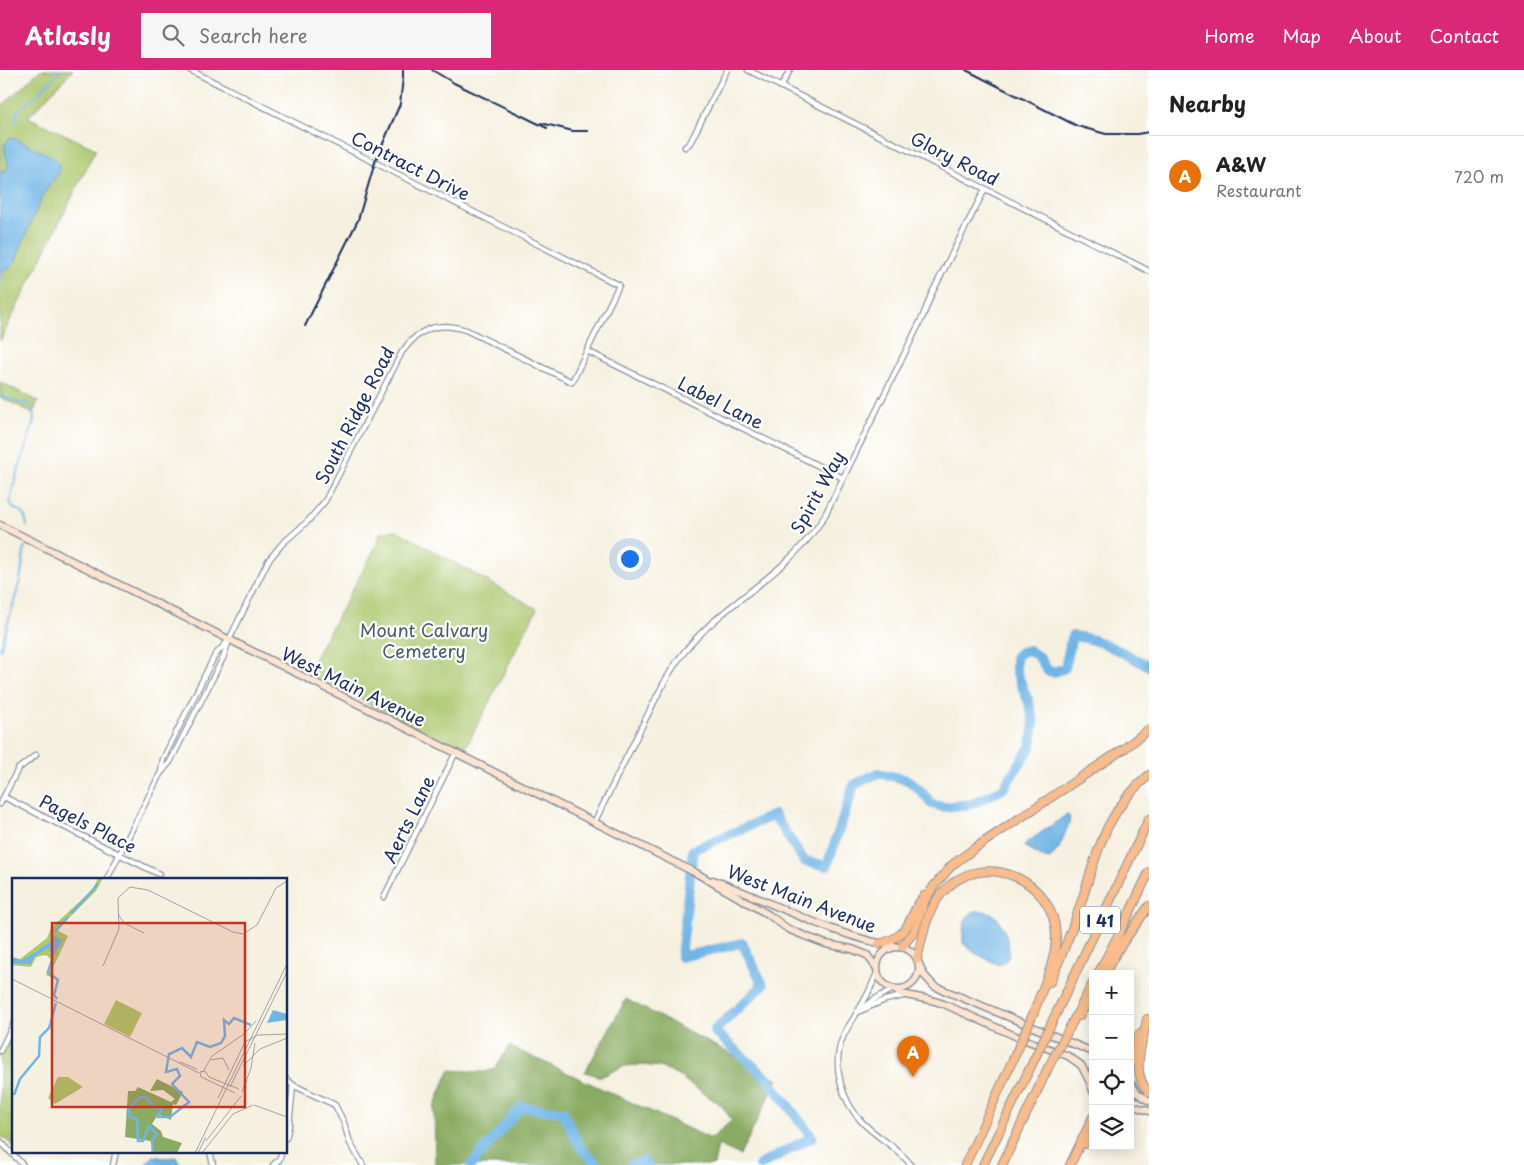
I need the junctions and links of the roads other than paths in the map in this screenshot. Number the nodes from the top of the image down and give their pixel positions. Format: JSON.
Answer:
{"nodes":[{"id":1,"x":190,"y":70,"type":"edge"},
{"id":2,"x":727,"y":70,"type":"edge"},
{"id":3,"x":748,"y":70,"type":"edge"},
{"id":4,"x":790,"y":70,"type":"edge"},
{"id":5,"x":781,"y":87,"type":"junction"},
{"id":6,"x":685,"y":147,"type":"dead end"},
{"id":7,"x":985,"y":189,"type":"junction"},
{"id":8,"x":1149,"y":271,"type":"edge"},
{"id":9,"x":619,"y":285,"type":"joint"},
{"id":10,"x":588,"y":351,"type":"junction"},
{"id":11,"x":843,"y":478,"type":"junction"},
{"id":12,"x":0,"y":525,"type":"edge"},
{"id":13,"x":229,"y":640,"type":"junction"},
{"id":14,"x":1149,"y":729,"type":"edge"},
{"id":15,"x":455,"y":754,"type":"junction"},
{"id":16,"x":36,"y":755,"type":"dead end"},
{"id":17,"x":160,"y":774,"type":"junction"},
{"id":18,"x":1147,"y":776,"type":"edge"},
{"id":19,"x":4,"y":797,"type":"junction"},
{"id":20,"x":0,"y":804,"type":"edge"},
{"id":21,"x":1149,"y":819,"type":"edge"},
{"id":22,"x":594,"y":823,"type":"junction"},
{"id":23,"x":120,"y":855,"type":"junction"},
{"id":24,"x":1149,"y":872,"type":"edge"},
{"id":25,"x":696,"y":873,"type":"junction"},
{"id":26,"x":159,"y":874,"type":"dead end"},
{"id":27,"x":108,"y":878,"type":"edge"},
{"id":28,"x":934,"y":886,"type":"junction"},
{"id":29,"x":384,"y":897,"type":"dead end"},
{"id":30,"x":1149,"y":906,"type":"edge"},
{"id":31,"x":879,"y":944,"type":"junction"},
{"id":32,"x":901,"y":947,"type":"junction"},
{"id":33,"x":918,"y":961,"type":"junction"},
{"id":34,"x":876,"y":970,"type":"junction"},
{"id":35,"x":1100,"y":970,"type":"edge"},
{"id":36,"x":1106,"y":970,"type":"edge"},
{"id":37,"x":893,"y":989,"type":"junction"},
{"id":38,"x":1089,"y":991,"type":"edge"},
{"id":39,"x":909,"y":995,"type":"junction"},
{"id":40,"x":1089,"y":1002,"type":"edge"},
{"id":41,"x":1034,"y":1012,"type":"junction"},
{"id":42,"x":858,"y":1013,"type":"junction"},
{"id":43,"x":1148,"y":1018,"type":"edge"},
{"id":44,"x":12,"y":1027,"type":"edge"},
{"id":45,"x":1070,"y":1027,"type":"junction"},
{"id":46,"x":1089,"y":1050,"type":"edge"},
{"id":47,"x":0,"y":1051,"type":"edge"},
{"id":48,"x":1132,"y":1060,"type":"edge"},
{"id":49,"x":1089,"y":1080,"type":"edge"},
{"id":50,"x":288,"y":1081,"type":"edge"},
{"id":51,"x":293,"y":1085,"type":"junction"},
{"id":52,"x":1134,"y":1088,"type":"edge"},
{"id":53,"x":1149,"y":1092,"type":"edge"},
{"id":54,"x":1149,"y":1101,"type":"edge"},
{"id":55,"x":1134,"y":1106,"type":"edge"},
{"id":56,"x":1149,"y":1111,"type":"edge"},
{"id":57,"x":1089,"y":1126,"type":"edge"},
{"id":58,"x":288,"y":1129,"type":"edge"},
{"id":59,"x":1089,"y":1138,"type":"edge"},
{"id":60,"x":0,"y":1141,"type":"edge"},
{"id":61,"x":116,"y":1152,"type":"edge"},
{"id":62,"x":210,"y":1152,"type":"edge"},
{"id":63,"x":282,"y":1152,"type":"edge"},
{"id":64,"x":23,"y":1165,"type":"edge"},
{"id":65,"x":113,"y":1165,"type":"edge"},
{"id":66,"x":213,"y":1165,"type":"edge"},
{"id":67,"x":273,"y":1165,"type":"edge"},
{"id":68,"x":363,"y":1165,"type":"edge"},
{"id":69,"x":911,"y":1165,"type":"edge"},
{"id":70,"x":965,"y":1165,"type":"edge"},
{"id":71,"x":983,"y":1165,"type":"edge"},
{"id":72,"x":1002,"y":1165,"type":"edge"},
{"id":73,"x":1072,"y":1165,"type":"edge"}],
"edges":[{"from":1,"to":9,"type":"street","name":"Contract Drive"},
{"from":2,"to":6,"type":"street"},
{"from":3,"to":5,"type":"street","name":"Glory Road"},
{"from":4,"to":5,"type":"street"},
{"from":5,"to":7,"type":"street","name":"Glory Road"},
{"from":7,"to":8,"type":"street","name":"Glory Road"},
{"from":7,"to":11,"type":"street","name":"Spirit Way"},
{"from":9,"to":10,"type":"street","name":"South Ridge Road"},
{"from":10,"to":11,"type":"street","name":"Label Lane"},
{"from":10,"to":13,"type":"street","name":"South Ridge Road"},
{"from":11,"to":22,"type":"street","name":"Spirit Way"},
{"from":12,"to":13,"type":"main road","name":"West Main Avenue"},
{"from":13,"to":15,"type":"main road","name":"West Main Avenue"},
{"from":13,"to":17,"type":"street","name":"South Ridge Road"},
{"from":13,"to":17,"type":"street","name":"South Ridge Road"},
{"from":14,"to":28,"type":"highway"},
{"from":15,"to":22,"type":"main road","name":"West Main Avenue"},
{"from":15,"to":29,"type":"street","name":"Aerts Lane"},
{"from":16,"to":19,"type":"street"},
{"from":17,"to":23,"type":"street","name":"South Ridge Road"},
{"from":18,"to":41,"type":"highway"},
{"from":19,"to":20,"type":"street"},
{"from":19,"to":23,"type":"street","name":"Pagels Place"},
{"from":21,"to":71,"type":"highway","number":"I 41","bridge":true},
{"from":22,"to":25,"type":"main road","name":"West Main Avenue"},
{"from":23,"to":26,"type":"street","name":"Pagels Place"},
{"from":23,"to":27,"type":"street","name":"South Ridge Road"},
{"from":24,"to":35,"type":"highway","number":"I 41"},
{"from":25,"to":31,"type":"main road","name":"West Main Avenue"},
{"from":25,"to":34,"type":"main road","name":"West Main Avenue"},
{"from":28,"to":31,"type":"highway"},
{"from":28,"to":32,"type":"highway"},
{"from":30,"to":36,"type":"highway"},
{"from":31,"to":32,"type":"main road","name":"West Main Avenue"},
{"from":32,"to":33,"type":"main road"},
{"from":32,"to":34,"type":"main road"},
{"from":33,"to":37,"type":"main road"},
{"from":33,"to":41,"type":"highway"},
{"from":33,"to":46,"type":"main road"},
{"from":34,"to":37,"type":"main road"},
{"from":34,"to":42,"type":"street"},
{"from":37,"to":39,"type":"main road"},
{"from":37,"to":42,"type":"street"},
{"from":38,"to":45,"type":"highway"},
{"from":39,"to":42,"type":"street"},
{"from":39,"to":49,"type":"main road"},
{"from":40,"to":45,"type":"highway"},
{"from":41,"to":70,"type":"highway","bridge":true},
{"from":42,"to":69,"type":"street"},
{"from":43,"to":48,"type":"highway"},
{"from":43,"to":53,"type":"highway"},
{"from":44,"to":47,"type":"street"},
{"from":45,"to":72,"type":"highway","bridge":true},
{"from":50,"to":51,"type":"street"},
{"from":51,"to":58,"type":"street"},
{"from":51,"to":68,"type":"street"},
{"from":52,"to":54,"type":"main road"},
{"from":55,"to":56,"type":"main road"},
{"from":57,"to":73,"type":"highway"},
{"from":59,"to":73,"type":"highway"},
{"from":60,"to":64,"type":"street"},
{"from":61,"to":65,"type":"street"},
{"from":62,"to":66,"type":"street"},
{"from":63,"to":67,"type":"street"}]}
